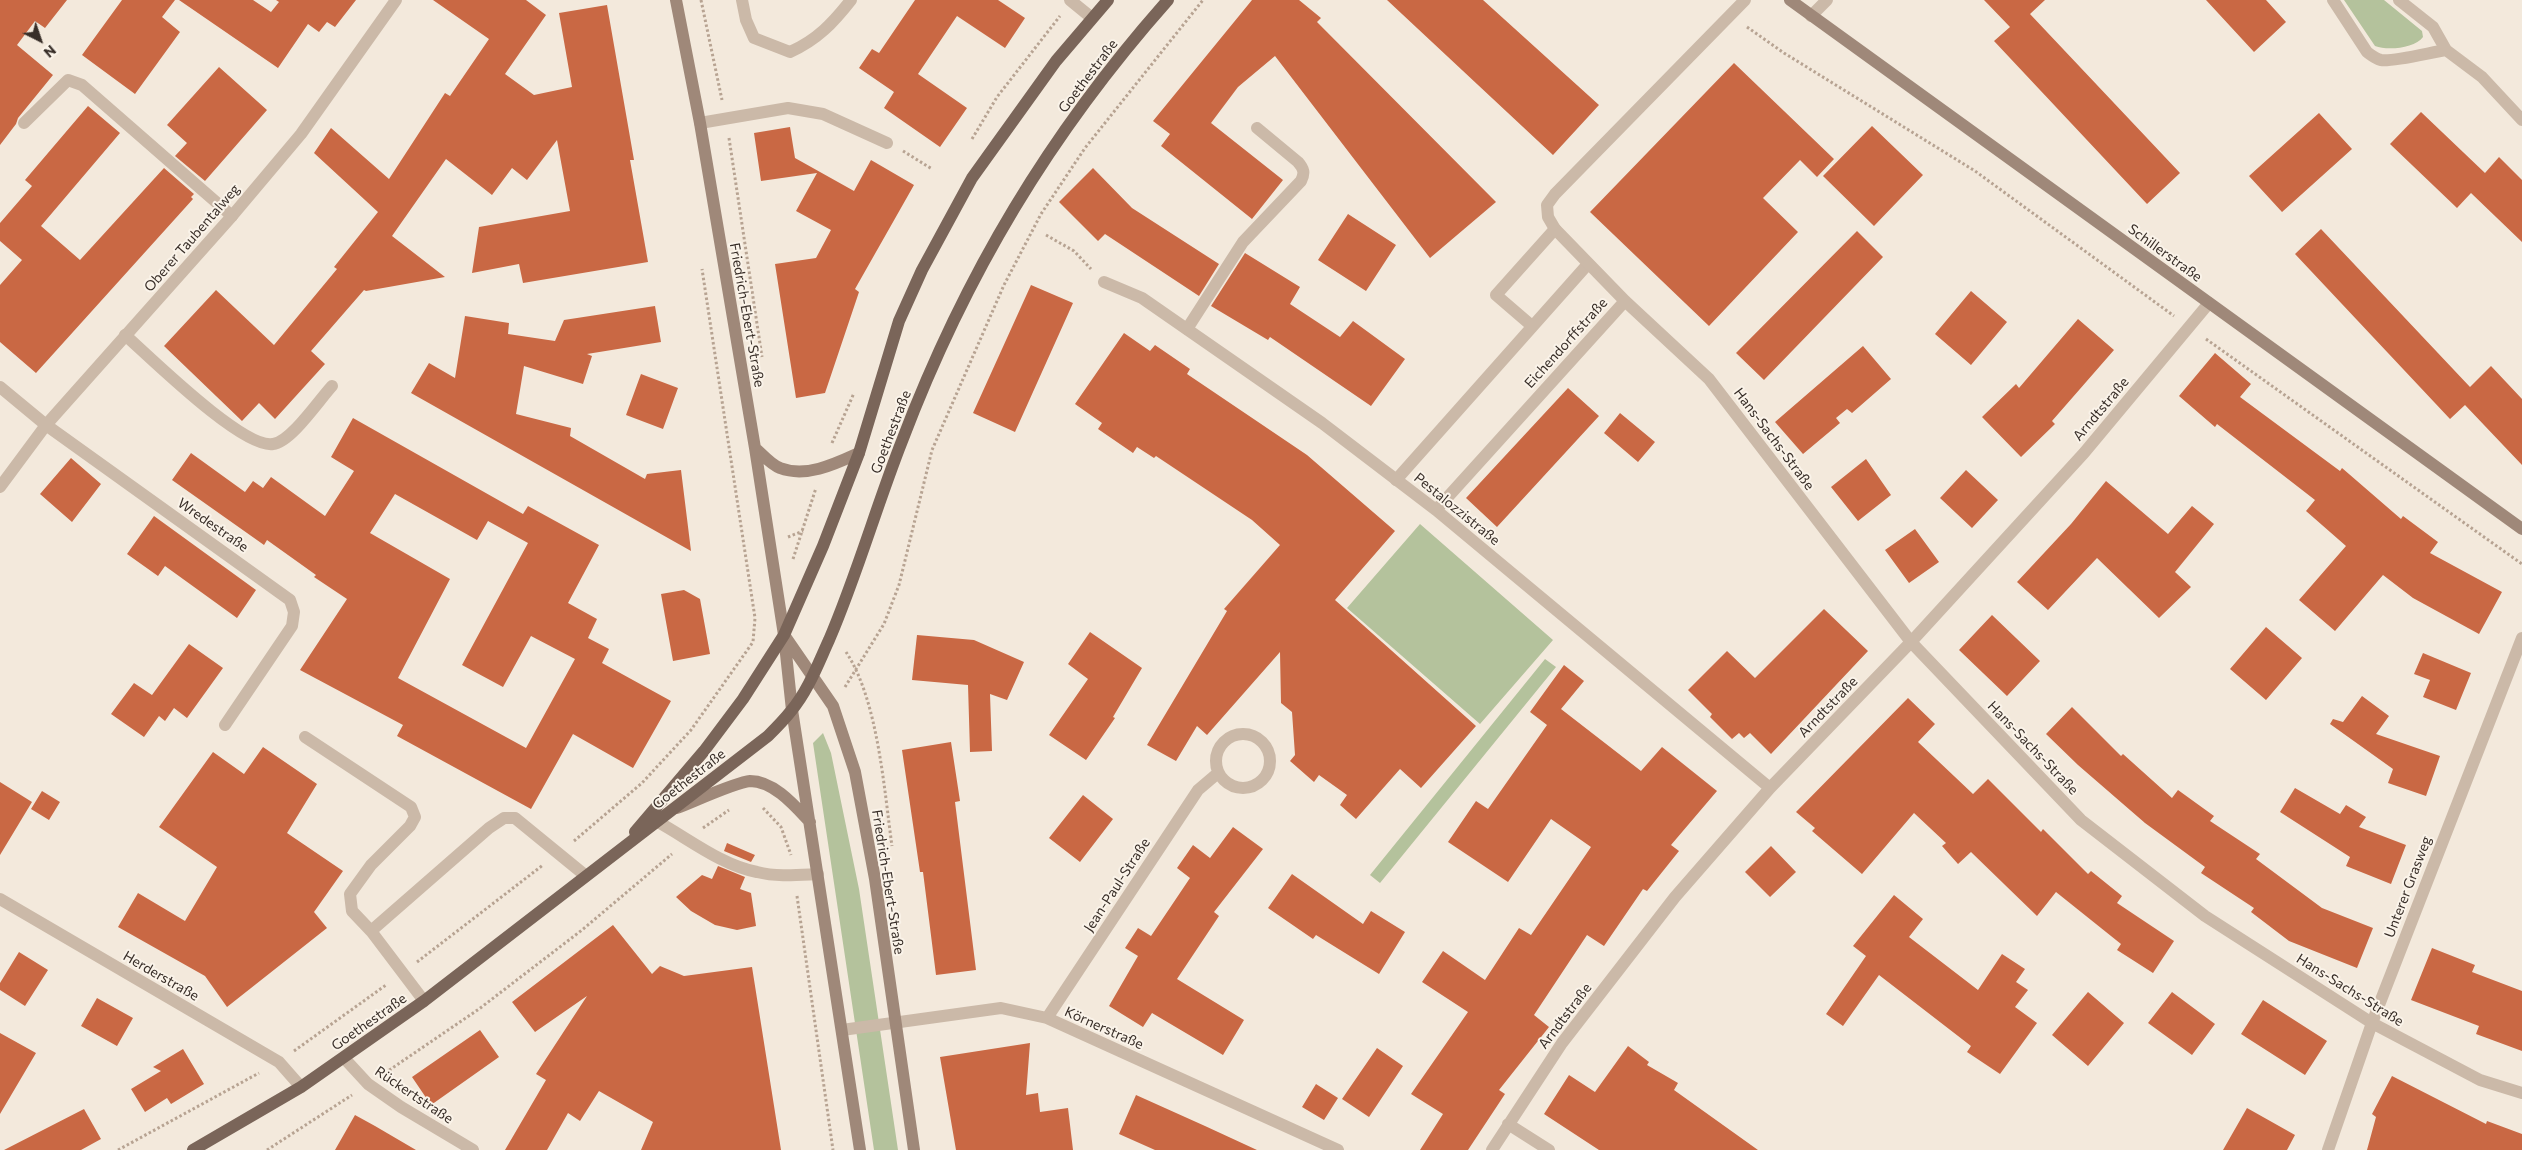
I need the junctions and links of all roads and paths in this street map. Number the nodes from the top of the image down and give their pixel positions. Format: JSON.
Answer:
{"nodes":[{"id":1,"x":396,"y":0,"type":"edge"},
{"id":2,"x":676,"y":0,"type":"edge"},
{"id":3,"x":701,"y":0,"type":"edge"},
{"id":4,"x":742,"y":0,"type":"edge"},
{"id":5,"x":851,"y":0,"type":"edge"},
{"id":6,"x":1070,"y":0,"type":"edge"},
{"id":7,"x":1108,"y":0,"type":"edge"},
{"id":8,"x":1168,"y":0,"type":"edge"},
{"id":9,"x":1203,"y":0,"type":"edge"},
{"id":10,"x":1745,"y":0,"type":"edge"},
{"id":11,"x":1790,"y":0,"type":"edge"},
{"id":12,"x":1827,"y":0,"type":"edge"},
{"id":13,"x":2333,"y":0,"type":"edge"},
{"id":14,"x":2399,"y":0,"type":"edge"},
{"id":15,"x":1731,"y":15,"type":"junction"},
{"id":16,"x":1811,"y":16,"type":"junction"},
{"id":17,"x":1092,"y":18,"type":"junction"},
{"id":18,"x":2446,"y":50,"type":"junction"},
{"id":19,"x":726,"y":119,"type":"junction"},
{"id":20,"x":2522,"y":120,"type":"edge"},
{"id":21,"x":24,"y":123,"type":"dead end"},
{"id":22,"x":700,"y":123,"type":"junction"},
{"id":23,"x":1258,"y":128,"type":"dead end"},
{"id":24,"x":887,"y":143,"type":"dead end"},
{"id":25,"x":904,"y":152,"type":"dead end"},
{"id":26,"x":932,"y":169,"type":"dead end"},
{"id":27,"x":232,"y":216,"type":"junction"},
{"id":28,"x":1555,"y":229,"type":"junction"},
{"id":29,"x":1046,"y":235,"type":"dead end"},
{"id":30,"x":1074,"y":251,"type":"dead end"},
{"id":31,"x":1588,"y":264,"type":"junction"},
{"id":32,"x":701,"y":266,"type":"dead end"},
{"id":33,"x":1104,"y":282,"type":"dead end"},
{"id":34,"x":1625,"y":301,"type":"junction"},
{"id":35,"x":2209,"y":303,"type":"junction"},
{"id":36,"x":1532,"y":326,"type":"junction"},
{"id":37,"x":2189,"y":327,"type":"junction"},
{"id":38,"x":1187,"y":329,"type":"junction"},
{"id":39,"x":125,"y":336,"type":"junction"},
{"id":40,"x":763,"y":360,"type":"dead end"},
{"id":41,"x":332,"y":386,"type":"dead end"},
{"id":42,"x":0,"y":387,"type":"edge"},
{"id":43,"x":46,"y":425,"type":"junction"},
{"id":44,"x":756,"y":448,"type":"junction"},
{"id":45,"x":859,"y":453,"type":"junction"},
{"id":46,"x":1396,"y":480,"type":"junction"},
{"id":47,"x":0,"y":487,"type":"edge"},
{"id":48,"x":1436,"y":510,"type":"junction"},
{"id":49,"x":2522,"y":529,"type":"edge"},
{"id":50,"x":2522,"y":564,"type":"edge"},
{"id":51,"x":884,"y":624,"type":"dead end"},
{"id":52,"x":784,"y":635,"type":"junction"},
{"id":53,"x":2522,"y":638,"type":"edge"},
{"id":54,"x":1911,"y":642,"type":"junction"},
{"id":55,"x":813,"y":675,"type":"junction"},
{"id":56,"x":792,"y":710,"type":"junction"},
{"id":57,"x":225,"y":725,"type":"dead end"},
{"id":58,"x":305,"y":737,"type":"dead end"},
{"id":59,"x":1218,"y":773,"type":"junction"},
{"id":60,"x":1770,"y":788,"type":"junction"},
{"id":61,"x":759,"y":805,"type":"dead end"},
{"id":62,"x":677,"y":808,"type":"junction"},
{"id":63,"x":731,"y":809,"type":"dead end"},
{"id":64,"x":658,"y":822,"type":"junction"},
{"id":65,"x":810,"y":822,"type":"junction"},
{"id":66,"x":689,"y":839,"type":"junction"},
{"id":67,"x":622,"y":847,"type":"junction"},
{"id":68,"x":558,"y":854,"type":"junction"},
{"id":69,"x":818,"y":874,"type":"junction"},
{"id":70,"x":586,"y":876,"type":"junction"},
{"id":71,"x":795,"y":876,"type":"junction"},
{"id":72,"x":0,"y":900,"type":"edge"},
{"id":73,"x":371,"y":931,"type":"junction"},
{"id":74,"x":402,"y":973,"type":"junction"},
{"id":75,"x":424,"y":1001,"type":"junction"},
{"id":76,"x":1047,"y":1018,"type":"junction"},
{"id":77,"x":894,"y":1021,"type":"junction"},
{"id":78,"x":2372,"y":1023,"type":"junction"},
{"id":79,"x":842,"y":1030,"type":"junction"},
{"id":80,"x":344,"y":1058,"type":"junction"},
{"id":81,"x":279,"y":1062,"type":"junction"},
{"id":82,"x":368,"y":1084,"type":"junction"},
{"id":83,"x":301,"y":1087,"type":"junction"},
{"id":84,"x":2522,"y":1093,"type":"edge"},
{"id":85,"x":1508,"y":1124,"type":"junction"},
{"id":86,"x":118,"y":1150,"type":"edge"},
{"id":87,"x":193,"y":1150,"type":"edge"},
{"id":88,"x":267,"y":1150,"type":"edge"},
{"id":89,"x":473,"y":1150,"type":"edge"},
{"id":90,"x":833,"y":1150,"type":"edge"},
{"id":91,"x":860,"y":1150,"type":"edge"},
{"id":92,"x":914,"y":1150,"type":"edge"},
{"id":93,"x":1338,"y":1150,"type":"edge"},
{"id":94,"x":1492,"y":1150,"type":"edge"},
{"id":95,"x":1549,"y":1150,"type":"edge"},
{"id":96,"x":2328,"y":1150,"type":"edge"}],
"edges":[{"from":1,"to":27,"type":"street","name":"Oberer Taubentalweg"},
{"from":2,"to":22,"type":"street","name":"Friedrich-Ebert-Straße"},
{"from":3,"to":19,"type":"path"},
{"from":4,"to":5,"type":"street"},
{"from":6,"to":17,"type":"street"},
{"from":7,"to":17,"type":"main road","name":"Goethestraße"},
{"from":8,"to":55,"type":"main road","name":"Goethestraße"},
{"from":9,"to":51,"type":"path"},
{"from":10,"to":15,"type":"street","name":"Eichendorffstraße"},
{"from":11,"to":16,"type":"street","name":"Schillerstraße"},
{"from":12,"to":16,"type":"street"},
{"from":13,"to":18,"type":"street"},
{"from":14,"to":18,"type":"street"},
{"from":15,"to":28,"type":"street","name":"Eichendorffstraße"},
{"from":15,"to":37,"type":"path"},
{"from":16,"to":35,"type":"street","name":"Schillerstraße"},
{"from":17,"to":45,"type":"main road","name":"Goethestraße"},
{"from":18,"to":20,"type":"street"},
{"from":19,"to":22,"type":"street"},
{"from":19,"to":24,"type":"street"},
{"from":19,"to":40,"type":"path"},
{"from":21,"to":27,"type":"street"},
{"from":22,"to":44,"type":"street","name":"Friedrich-Ebert-Straße"},
{"from":23,"to":38,"type":"street"},
{"from":25,"to":26,"type":"path"},
{"from":27,"to":39,"type":"street","name":"Oberer Taubentalweg"},
{"from":28,"to":31,"type":"street","name":"Eichendorffstraße"},
{"from":28,"to":36,"type":"street"},
{"from":29,"to":30,"type":"path"},
{"from":31,"to":34,"type":"street","name":"Eichendorffstraße"},
{"from":31,"to":36,"type":"street"},
{"from":32,"to":68,"type":"path"},
{"from":33,"to":38,"type":"street","name":"Pestalozzistraße"},
{"from":34,"to":48,"type":"street","name":"Eichendorffstraße"},
{"from":34,"to":54,"type":"street","name":"Hans-Sachs-Straße"},
{"from":35,"to":37,"type":"street","name":"Arndtstraße"},
{"from":35,"to":49,"type":"street","name":"Schillerstraße"},
{"from":36,"to":46,"type":"street"},
{"from":37,"to":50,"type":"path"},
{"from":37,"to":54,"type":"street","name":"Arndtstraße"},
{"from":38,"to":46,"type":"street","name":"Pestalozzistraße"},
{"from":39,"to":41,"type":"street"},
{"from":39,"to":43,"type":"street","name":"Oberer Taubentalweg"},
{"from":42,"to":43,"type":"street","name":"Wredestraße"},
{"from":43,"to":47,"type":"street","name":"Oberer Taubentalweg"},
{"from":43,"to":57,"type":"street","name":"Wredestraße"},
{"from":44,"to":45,"type":"street"},
{"from":44,"to":52,"type":"street","name":"Friedrich-Ebert-Straße"},
{"from":45,"to":52,"type":"main road","name":"Goethestraße"},
{"from":46,"to":48,"type":"street","name":"Pestalozzistraße"},
{"from":48,"to":60,"type":"street","name":"Pestalozzistraße"},
{"from":52,"to":55,"type":"street","name":"Friedrich-Ebert-Straße"},
{"from":52,"to":56,"type":"street","name":"Friedrich-Ebert-Straße"},
{"from":52,"to":67,"type":"main road","name":"Goethestraße"},
{"from":53,"to":78,"type":"street","name":"Unterer Grasweg"},
{"from":54,"to":60,"type":"street","name":"Arndtstraße"},
{"from":54,"to":78,"type":"street","name":"Hans-Sachs-Straße"},
{"from":55,"to":56,"type":"main road","name":"Goethestraße"},
{"from":55,"to":77,"type":"street","name":"Friedrich-Ebert-Straße"},
{"from":56,"to":62,"type":"main road","name":"Goethestraße"},
{"from":56,"to":65,"type":"street","name":"Friedrich-Ebert-Straße"},
{"from":58,"to":73,"type":"street"},
{"from":59,"to":59,"type":"street"},
{"from":59,"to":76,"type":"street","name":"Jean-Paul-Straße"},
{"from":60,"to":85,"type":"street","name":"Arndtstraße"},
{"from":61,"to":71,"type":"path"},
{"from":62,"to":64,"type":"main road","name":"Goethestraße"},
{"from":62,"to":65,"type":"street"},
{"from":63,"to":66,"type":"path"},
{"from":64,"to":66,"type":"street"},
{"from":64,"to":67,"type":"main road","name":"Goethestraße"},
{"from":65,"to":69,"type":"street","name":"Friedrich-Ebert-Straße"},
{"from":66,"to":71,"type":"street"},
{"from":66,"to":82,"type":"path"},
{"from":67,"to":70,"type":"main road","name":"Goethestraße"},
{"from":68,"to":70,"type":"street"},
{"from":68,"to":73,"type":"street"},
{"from":68,"to":74,"type":"path"},
{"from":69,"to":71,"type":"street"},
{"from":69,"to":79,"type":"street","name":"Friedrich-Ebert-Straße"},
{"from":70,"to":75,"type":"main road","name":"Goethestraße"},
{"from":71,"to":90,"type":"path"},
{"from":72,"to":81,"type":"street","name":"Herderstraße"},
{"from":73,"to":74,"type":"street"},
{"from":74,"to":75,"type":"street"},
{"from":74,"to":81,"type":"path"},
{"from":75,"to":80,"type":"main road","name":"Goethestraße"},
{"from":76,"to":77,"type":"street","name":"Körnerstraße"},
{"from":76,"to":93,"type":"street","name":"Körnerstraße"},
{"from":77,"to":79,"type":"street","name":"Körnerstraße"},
{"from":77,"to":92,"type":"street","name":"Friedrich-Ebert-Straße"},
{"from":78,"to":84,"type":"street","name":"Hans-Sachs-Straße"},
{"from":78,"to":96,"type":"street","name":"Unterer Grasweg"},
{"from":79,"to":91,"type":"street","name":"Friedrich-Ebert-Straße"},
{"from":80,"to":82,"type":"street","name":"Rückertstraße"},
{"from":80,"to":83,"type":"main road","name":"Goethestraße"},
{"from":81,"to":83,"type":"street","name":"Herderstraße"},
{"from":81,"to":86,"type":"path"},
{"from":82,"to":88,"type":"path"},
{"from":82,"to":89,"type":"street","name":"Rückertstraße"},
{"from":83,"to":87,"type":"main road","name":"Goethestraße"},
{"from":85,"to":94,"type":"street","name":"Arndtstraße"},
{"from":85,"to":95,"type":"street"}]}
